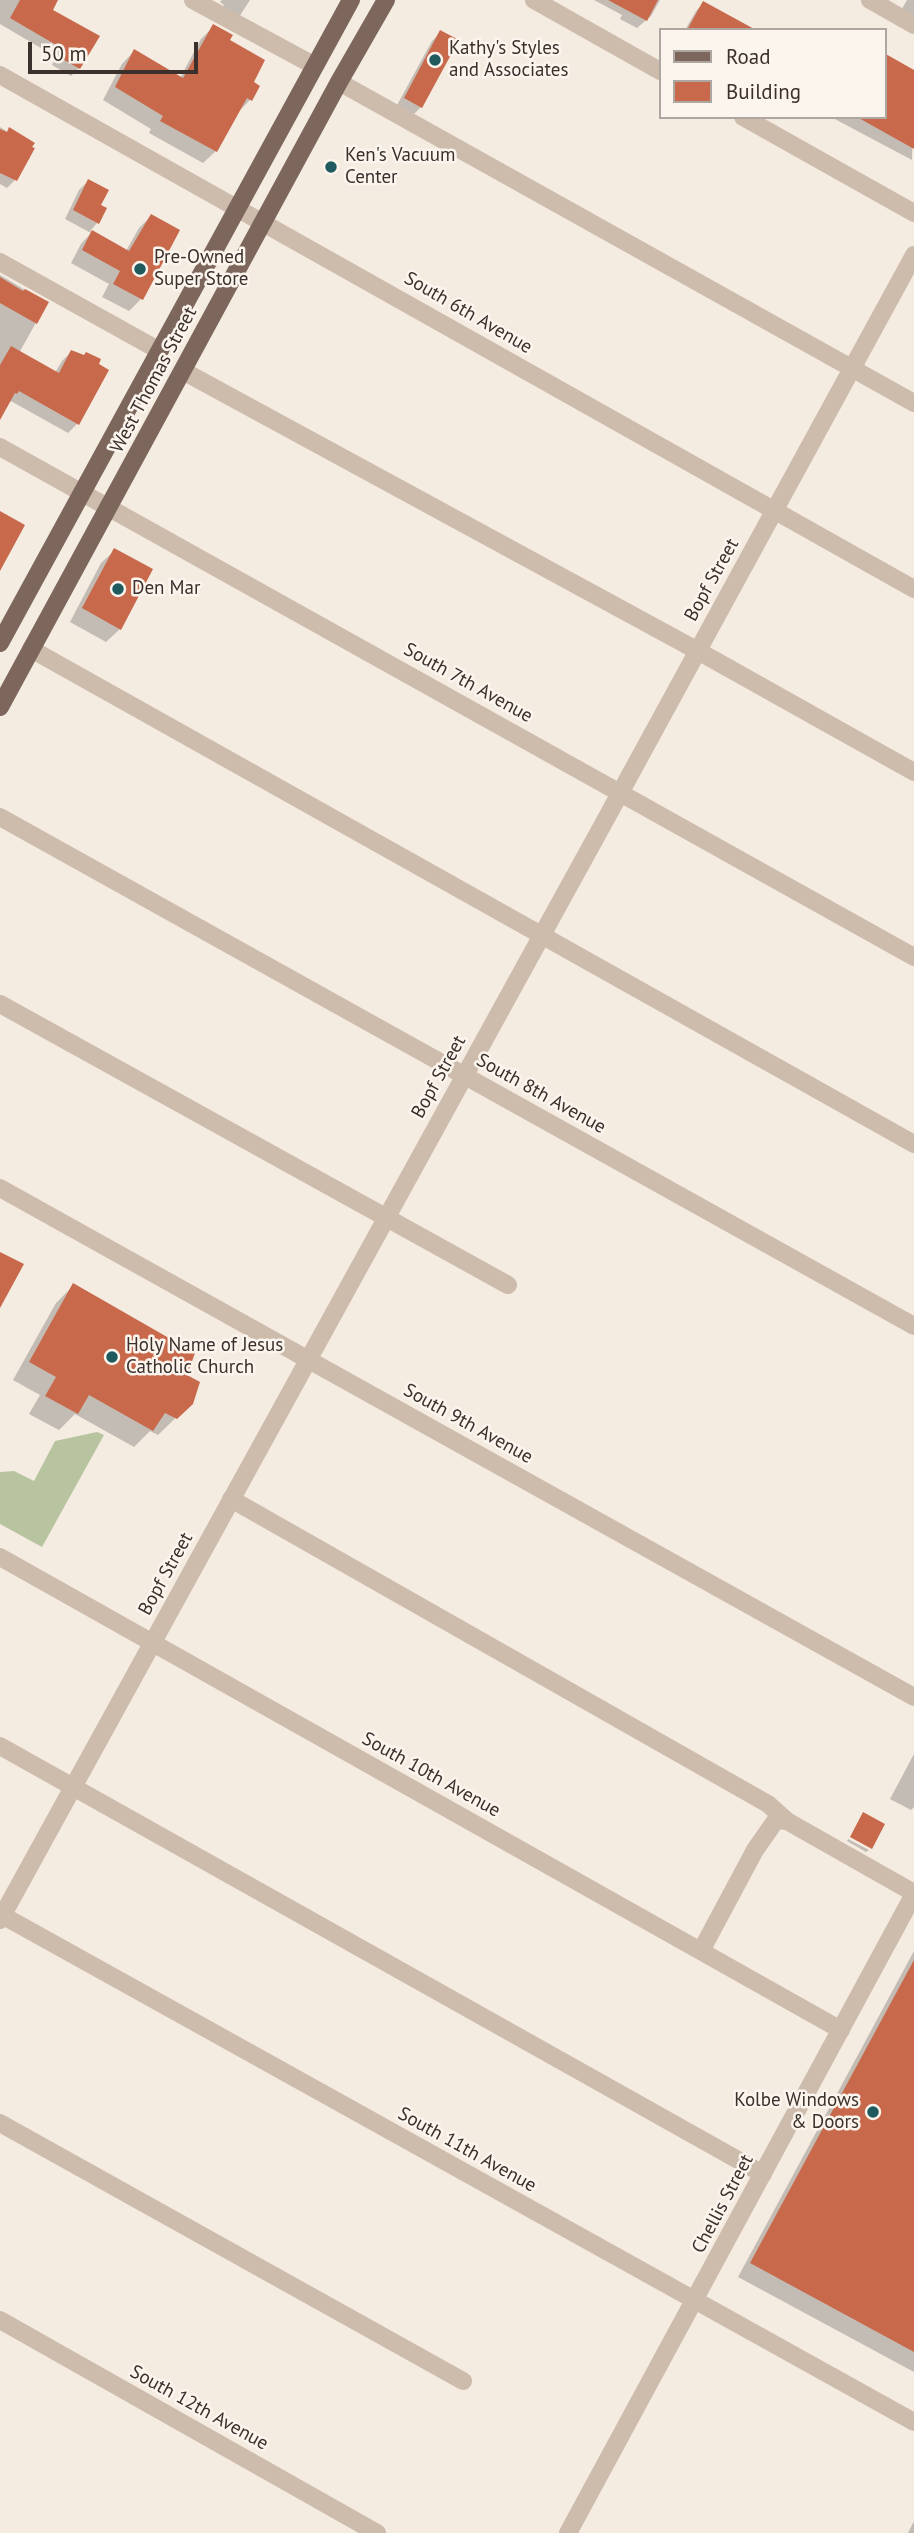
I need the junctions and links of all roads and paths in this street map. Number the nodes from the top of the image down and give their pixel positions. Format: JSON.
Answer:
{"nodes":[{"id":1,"x":193,"y":0,"type":"edge"},
{"id":2,"x":351,"y":0,"type":"edge"},
{"id":3,"x":386,"y":0,"type":"edge"},
{"id":4,"x":534,"y":0,"type":"edge"},
{"id":5,"x":870,"y":0,"type":"edge"},
{"id":6,"x":914,"y":24,"type":"edge"},
{"id":7,"x":315,"y":66,"type":"junction"},
{"id":8,"x":659,"y":70,"type":"edge"},
{"id":9,"x":0,"y":75,"type":"edge"},
{"id":10,"x":339,"y":82,"type":"junction"},
{"id":11,"x":747,"y":119,"type":"edge"},
{"id":12,"x":239,"y":208,"type":"junction"},
{"id":13,"x":914,"y":213,"type":"edge"},
{"id":14,"x":263,"y":222,"type":"junction"},
{"id":15,"x":914,"y":254,"type":"edge"},
{"id":16,"x":0,"y":262,"type":"edge"},
{"id":17,"x":160,"y":351,"type":"junction"},
{"id":18,"x":852,"y":369,"type":"junction"},
{"id":19,"x":183,"y":371,"type":"junction"},
{"id":20,"x":914,"y":403,"type":"edge"},
{"id":21,"x":0,"y":447,"type":"edge"},
{"id":22,"x":82,"y":492,"type":"junction"},
{"id":23,"x":110,"y":508,"type":"junction"},
{"id":24,"x":774,"y":511,"type":"junction"},
{"id":25,"x":914,"y":589,"type":"edge"},
{"id":26,"x":2,"y":636,"type":"edge"},
{"id":27,"x":31,"y":649,"type":"junction"},
{"id":28,"x":698,"y":651,"type":"junction"},
{"id":29,"x":0,"y":707,"type":"edge"},
{"id":30,"x":914,"y":772,"type":"edge"},
{"id":31,"x":621,"y":792,"type":"junction"},
{"id":32,"x":0,"y":817,"type":"edge"},
{"id":33,"x":542,"y":935,"type":"junction"},
{"id":34,"x":914,"y":957,"type":"edge"},
{"id":35,"x":0,"y":1004,"type":"edge"},
{"id":36,"x":465,"y":1075,"type":"junction"},
{"id":37,"x":914,"y":1144,"type":"edge"},
{"id":38,"x":0,"y":1188,"type":"edge"},
{"id":39,"x":386,"y":1217,"type":"junction"},
{"id":40,"x":508,"y":1285,"type":"dead end"},
{"id":41,"x":914,"y":1326,"type":"edge"},
{"id":42,"x":308,"y":1359,"type":"junction"},
{"id":43,"x":231,"y":1499,"type":"junction"},
{"id":44,"x":0,"y":1557,"type":"edge"},
{"id":45,"x":153,"y":1643,"type":"junction"},
{"id":46,"x":914,"y":1697,"type":"edge"},
{"id":47,"x":0,"y":1746,"type":"edge"},
{"id":48,"x":73,"y":1788,"type":"junction"},
{"id":49,"x":787,"y":1821,"type":"junction"},
{"id":50,"x":914,"y":1893,"type":"edge"},
{"id":51,"x":1,"y":1917,"type":"edge"},
{"id":52,"x":701,"y":1951,"type":"junction"},
{"id":53,"x":841,"y":2029,"type":"junction"},
{"id":54,"x":0,"y":2123,"type":"edge"},
{"id":55,"x":763,"y":2174,"type":"junction"},
{"id":56,"x":695,"y":2300,"type":"junction"},
{"id":57,"x":0,"y":2320,"type":"edge"},
{"id":58,"x":463,"y":2381,"type":"dead end"},
{"id":59,"x":914,"y":2422,"type":"edge"},
{"id":60,"x":377,"y":2533,"type":"edge"},
{"id":61,"x":568,"y":2533,"type":"edge"}],
"edges":[{"from":1,"to":7,"type":"street"},
{"from":2,"to":7,"type":"main road","name":"West Thomas Street"},
{"from":3,"to":10,"type":"main road","name":"West Thomas Street"},
{"from":4,"to":8,"type":"street"},
{"from":5,"to":6,"type":"street"},
{"from":7,"to":12,"type":"main road","name":"West Thomas Street"},
{"from":9,"to":12,"type":"street","name":"South 6th Avenue"},
{"from":10,"to":14,"type":"main road","name":"West Thomas Street"},
{"from":10,"to":18,"type":"street"},
{"from":11,"to":13,"type":"street"},
{"from":12,"to":14,"type":"street","name":"South 6th Avenue"},
{"from":12,"to":17,"type":"main road","name":"West Thomas Street"},
{"from":14,"to":19,"type":"main road","name":"West Thomas Street"},
{"from":14,"to":24,"type":"street","name":"South 6th Avenue"},
{"from":15,"to":18,"type":"street","name":"Bopf Street"},
{"from":16,"to":17,"type":"street"},
{"from":17,"to":22,"type":"main road","name":"West Thomas Street"},
{"from":18,"to":20,"type":"street"},
{"from":18,"to":24,"type":"street","name":"Bopf Street"},
{"from":19,"to":23,"type":"main road","name":"West Thomas Street"},
{"from":19,"to":28,"type":"street"},
{"from":21,"to":22,"type":"street","name":"South 7th Avenue"},
{"from":22,"to":23,"type":"street","name":"South 7th Avenue"},
{"from":22,"to":26,"type":"main road","name":"West Thomas Street"},
{"from":23,"to":27,"type":"main road","name":"West Thomas Street"},
{"from":23,"to":31,"type":"street","name":"South 7th Avenue"},
{"from":24,"to":25,"type":"street","name":"South 6th Avenue"},
{"from":24,"to":28,"type":"street","name":"Bopf Street"},
{"from":27,"to":29,"type":"main road","name":"West Thomas Street"},
{"from":27,"to":33,"type":"street"},
{"from":28,"to":30,"type":"street"},
{"from":28,"to":31,"type":"street","name":"Bopf Street"},
{"from":31,"to":33,"type":"street","name":"Bopf Street"},
{"from":31,"to":34,"type":"street","name":"South 7th Avenue"},
{"from":32,"to":36,"type":"street","name":"South 8th Avenue"},
{"from":33,"to":36,"type":"street","name":"Bopf Street"},
{"from":33,"to":37,"type":"street"},
{"from":35,"to":39,"type":"street"},
{"from":36,"to":39,"type":"street","name":"Bopf Street"},
{"from":36,"to":41,"type":"street","name":"South 8th Avenue"},
{"from":38,"to":42,"type":"street","name":"South 9th Avenue"},
{"from":39,"to":40,"type":"street"},
{"from":39,"to":42,"type":"street","name":"Bopf Street"},
{"from":42,"to":43,"type":"street","name":"Bopf Street"},
{"from":42,"to":46,"type":"street","name":"South 9th Avenue"},
{"from":43,"to":45,"type":"street","name":"Bopf Street"},
{"from":43,"to":49,"type":"street"},
{"from":44,"to":45,"type":"street","name":"South 10th Avenue"},
{"from":45,"to":48,"type":"street","name":"Bopf Street"},
{"from":45,"to":52,"type":"street","name":"South 10th Avenue"},
{"from":47,"to":48,"type":"street"},
{"from":48,"to":51,"type":"street","name":"Bopf Street"},
{"from":48,"to":55,"type":"street"},
{"from":49,"to":50,"type":"street"},
{"from":49,"to":52,"type":"street"},
{"from":50,"to":53,"type":"street","name":"Chellis Street"},
{"from":51,"to":56,"type":"street","name":"South 11th Avenue"},
{"from":52,"to":53,"type":"street","name":"South 10th Avenue"},
{"from":53,"to":55,"type":"street","name":"Chellis Street"},
{"from":54,"to":58,"type":"street"},
{"from":55,"to":56,"type":"street","name":"Chellis Street"},
{"from":56,"to":59,"type":"street","name":"South 11th Avenue"},
{"from":56,"to":61,"type":"street","name":"Chellis Street"},
{"from":57,"to":60,"type":"street","name":"South 12th Avenue"}]}
